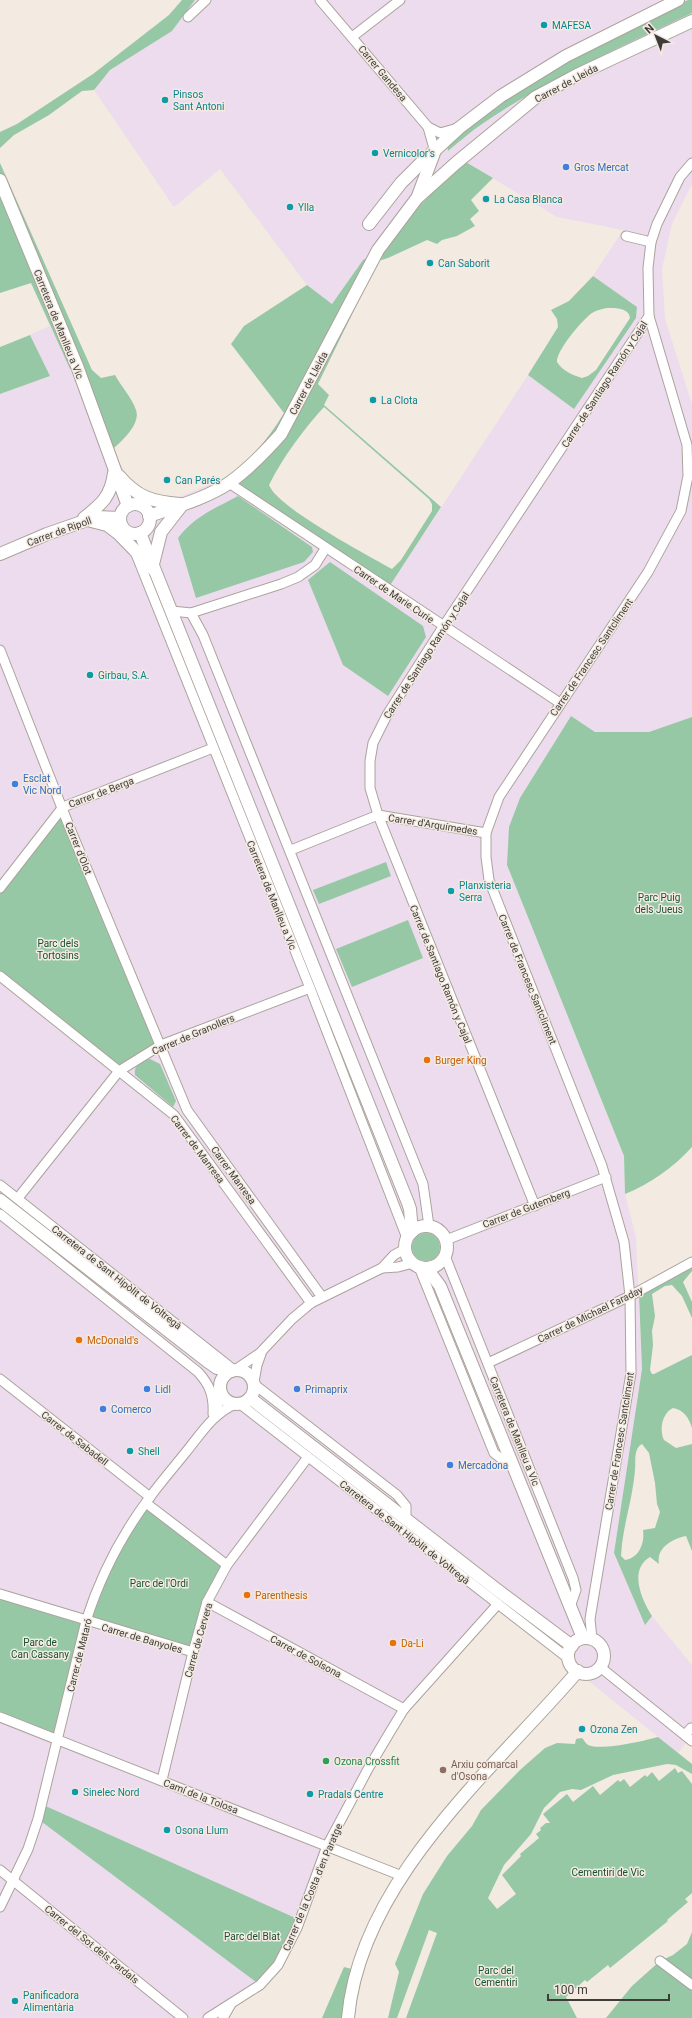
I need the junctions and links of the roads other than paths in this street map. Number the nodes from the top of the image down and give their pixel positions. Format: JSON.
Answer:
{"nodes":[{"id":1,"x":206,"y":0,"type":"edge"},
{"id":2,"x":320,"y":0,"type":"edge"},
{"id":3,"x":400,"y":0,"type":"edge"},
{"id":4,"x":678,"y":0,"type":"edge"},
{"id":5,"x":188,"y":17,"type":"dead end"},
{"id":6,"x":692,"y":21,"type":"edge"},
{"id":7,"x":352,"y":37,"type":"junction"},
{"id":8,"x":428,"y":127,"type":"junction"},
{"id":9,"x":459,"y":128,"type":"junction"},
{"id":10,"x":435,"y":152,"type":"junction"},
{"id":11,"x":692,"y":163,"type":"edge"},
{"id":12,"x":0,"y":180,"type":"edge"},
{"id":13,"x":417,"y":198,"type":"junction"},
{"id":14,"x":369,"y":224,"type":"dead end"},
{"id":15,"x":626,"y":236,"type":"dead end"},
{"id":16,"x":651,"y":242,"type":"junction"},
{"id":17,"x":649,"y":316,"type":"junction"},
{"id":18,"x":114,"y":469,"type":"junction"},
{"id":19,"x":229,"y":483,"type":"junction"},
{"id":20,"x":183,"y":505,"type":"junction"},
{"id":21,"x":128,"y":506,"type":"junction"},
{"id":22,"x":149,"y":516,"type":"junction"},
{"id":23,"x":120,"y":518,"type":"junction"},
{"id":24,"x":82,"y":521,"type":"junction"},
{"id":25,"x":140,"y":533,"type":"junction"},
{"id":26,"x":325,"y":549,"type":"junction"},
{"id":27,"x":135,"y":552,"type":"junction"},
{"id":28,"x":0,"y":554,"type":"edge"},
{"id":29,"x":155,"y":569,"type":"junction"},
{"id":30,"x":172,"y":612,"type":"junction"},
{"id":31,"x":191,"y":612,"type":"junction"},
{"id":32,"x":443,"y":627,"type":"junction"},
{"id":33,"x":0,"y":652,"type":"edge"},
{"id":34,"x":560,"y":703,"type":"junction"},
{"id":35,"x":212,"y":748,"type":"junction"},
{"id":36,"x":62,"y":807,"type":"junction"},
{"id":37,"x":378,"y":815,"type":"junction"},
{"id":38,"x":486,"y":833,"type":"junction"},
{"id":39,"x":291,"y":850,"type":"junction"},
{"id":40,"x":0,"y":888,"type":"edge"},
{"id":41,"x":0,"y":976,"type":"edge"},
{"id":42,"x":310,"y":988,"type":"junction"},
{"id":43,"x":160,"y":1045,"type":"junction"},
{"id":44,"x":119,"y":1071,"type":"junction"},
{"id":45,"x":606,"y":1177,"type":"junction"},
{"id":46,"x":0,"y":1184,"type":"edge"},
{"id":47,"x":18,"y":1198,"type":"junction"},
{"id":48,"x":0,"y":1200,"type":"edge"},
{"id":49,"x":535,"y":1206,"type":"junction"},
{"id":50,"x":410,"y":1209,"type":"junction"},
{"id":51,"x":0,"y":1215,"type":"edge"},
{"id":52,"x":428,"y":1226,"type":"junction"},
{"id":53,"x":408,"y":1240,"type":"junction"},
{"id":54,"x":446,"y":1240,"type":"junction"},
{"id":55,"x":442,"y":1259,"type":"junction"},
{"id":56,"x":692,"y":1262,"type":"edge"},
{"id":57,"x":419,"y":1266,"type":"junction"},
{"id":58,"x":382,"y":1268,"type":"junction"},
{"id":59,"x":440,"y":1286,"type":"junction"},
{"id":60,"x":630,"y":1296,"type":"junction"},
{"id":61,"x":322,"y":1297,"type":"junction"},
{"id":62,"x":312,"y":1303,"type":"junction"},
{"id":63,"x":265,"y":1348,"type":"junction"},
{"id":64,"x":178,"y":1354,"type":"junction"},
{"id":65,"x":206,"y":1360,"type":"junction"},
{"id":66,"x":488,"y":1363,"type":"junction"},
{"id":67,"x":233,"y":1371,"type":"junction"},
{"id":68,"x":0,"y":1379,"type":"edge"},
{"id":69,"x":254,"y":1383,"type":"junction"},
{"id":70,"x":221,"y":1391,"type":"junction"},
{"id":71,"x":242,"y":1402,"type":"junction"},
{"id":72,"x":213,"y":1414,"type":"junction"},
{"id":73,"x":207,"y":1426,"type":"junction"},
{"id":74,"x":308,"y":1457,"type":"junction"},
{"id":75,"x":512,"y":1462,"type":"junction"},
{"id":76,"x":148,"y":1500,"type":"junction"},
{"id":77,"x":406,"y":1520,"type":"junction"},
{"id":78,"x":227,"y":1565,"type":"junction"},
{"id":79,"x":487,"y":1583,"type":"junction"},
{"id":80,"x":0,"y":1594,"type":"edge"},
{"id":81,"x":494,"y":1601,"type":"junction"},
{"id":82,"x":207,"y":1602,"type":"junction"},
{"id":83,"x":570,"y":1607,"type":"junction"},
{"id":84,"x":86,"y":1621,"type":"junction"},
{"id":85,"x":587,"y":1639,"type":"junction"},
{"id":86,"x":572,"y":1646,"type":"junction"},
{"id":87,"x":193,"y":1652,"type":"junction"},
{"id":88,"x":569,"y":1659,"type":"junction"},
{"id":89,"x":600,"y":1667,"type":"junction"},
{"id":90,"x":578,"y":1671,"type":"junction"},
{"id":91,"x":404,"y":1709,"type":"junction"},
{"id":92,"x":0,"y":1717,"type":"edge"},
{"id":93,"x":692,"y":1729,"type":"edge"},
{"id":94,"x":688,"y":1738,"type":"edge"},
{"id":95,"x":56,"y":1739,"type":"junction"},
{"id":96,"x":162,"y":1780,"type":"junction"},
{"id":97,"x":327,"y":1846,"type":"junction"},
{"id":98,"x":0,"y":1870,"type":"edge"},
{"id":99,"x":402,"y":1876,"type":"junction"},
{"id":100,"x":13,"y":1881,"type":"junction"},
{"id":101,"x":0,"y":1907,"type":"edge"},
{"id":102,"x":660,"y":1961,"type":"dead end"},
{"id":103,"x":692,"y":1985,"type":"edge"},
{"id":104,"x":231,"y":2004,"type":"junction"},
{"id":105,"x":183,"y":2018,"type":"edge"},
{"id":106,"x":208,"y":2018,"type":"edge"},
{"id":107,"x":223,"y":2018,"type":"edge"},
{"id":108,"x":348,"y":2018,"type":"edge"}],
"edges":[{"from":1,"to":5,"type":"street"},
{"from":2,"to":7,"type":"street","name":"Carrer Gandesa"},
{"from":3,"to":7,"type":"street"},
{"from":4,"to":9,"type":"street","name":"Carrer de Lleida"},
{"from":6,"to":13,"type":"street","name":"Carrer de Lleida"},
{"from":7,"to":8,"type":"street","name":"Carrer Gandesa"},
{"from":8,"to":9,"type":"street"},
{"from":8,"to":10,"type":"street","name":"Carrer Gandesa"},
{"from":9,"to":10,"type":"street","name":"Carrer de Lleida"},
{"from":10,"to":13,"type":"street","name":"Carrer de Lleida"},
{"from":10,"to":14,"type":"street","name":"Carrer de Lleida"},
{"from":11,"to":16,"type":"street","name":"Carrer de Francesc Santcliment"},
{"from":12,"to":18,"type":"street","name":"Carretera de Manlleu a Vic"},
{"from":13,"to":19,"type":"street","name":"Carrer de Lleida"},
{"from":15,"to":16,"type":"street"},
{"from":16,"to":17,"type":"street","name":"Carrer de Francesc Santcliment"},
{"from":17,"to":32,"type":"street","name":"Carrer de Santiago Ramón y Cajal"},
{"from":17,"to":34,"type":"street","name":"Carrer de Francesc Santcliment"},
{"from":18,"to":20,"type":"street","name":"Carretera de Manlleu a Vic"},
{"from":18,"to":21,"type":"street","name":"Carretera de Manlleu a Vic"},
{"from":18,"to":24,"type":"street","name":"Carretera de Manlleu a Vic"},
{"from":19,"to":20,"type":"street","name":"Carrer de Lleida"},
{"from":19,"to":26,"type":"street","name":"Carrer de Marie Curie"},
{"from":20,"to":22,"type":"street","name":"Carrer de Lleida"},
{"from":20,"to":29,"type":"street"},
{"from":21,"to":22,"type":"street"},
{"from":21,"to":23,"type":"street"},
{"from":22,"to":25,"type":"street"},
{"from":23,"to":24,"type":"street","name":"Carrer de Ripoll"},
{"from":23,"to":25,"type":"street"},
{"from":24,"to":27,"type":"street","name":"Carretera de Manlleu a Vic"},
{"from":24,"to":28,"type":"street","name":"Carrer de Ripoll"},
{"from":25,"to":29,"type":"street","name":"Carretera de Manlleu a Vic"},
{"from":26,"to":31,"type":"street"},
{"from":26,"to":32,"type":"street","name":"Carrer de Marie Curie"},
{"from":27,"to":29,"type":"street","name":"Carretera de Manlleu a Vic"},
{"from":27,"to":35,"type":"street","name":"Carretera de Manlleu a Vic"},
{"from":29,"to":30,"type":"street","name":"Carretera de Manlleu a Vic"},
{"from":30,"to":31,"type":"street"},
{"from":30,"to":50,"type":"street","name":"Carretera de Manlleu a Vic"},
{"from":31,"to":39,"type":"street"},
{"from":32,"to":34,"type":"street","name":"Carrer de Marie Curie"},
{"from":32,"to":37,"type":"street","name":"Carrer de Santiago Ramón y Cajal"},
{"from":33,"to":36,"type":"street","name":"Carrer d'Olot"},
{"from":34,"to":38,"type":"street","name":"Carrer de Francesc Santcliment"},
{"from":35,"to":36,"type":"street","name":"Carrer de Berga"},
{"from":35,"to":42,"type":"street","name":"Carretera de Manlleu a Vic"},
{"from":36,"to":40,"type":"street","name":"Carrer de Berga"},
{"from":36,"to":43,"type":"street","name":"Carrer d'Olot"},
{"from":37,"to":38,"type":"street","name":"Carrer d'Arquímedes"},
{"from":37,"to":39,"type":"street","name":"Carrer d'Arquímedes"},
{"from":37,"to":49,"type":"street","name":"Carrer de Santiago Ramón y Cajal"},
{"from":38,"to":45,"type":"street","name":"Carrer de Francesc Santcliment"},
{"from":39,"to":52,"type":"street"},
{"from":41,"to":44,"type":"street","name":"Carrer de Manresa"},
{"from":42,"to":43,"type":"street","name":"Carrer de Granollers"},
{"from":42,"to":53,"type":"street","name":"Carretera de Manlleu a Vic"},
{"from":43,"to":44,"type":"street","name":"Carrer de Granollers"},
{"from":43,"to":61,"type":"street","name":"Carrer Manresa"},
{"from":44,"to":47,"type":"street","name":"Carrer de Granollers"},
{"from":44,"to":62,"type":"street","name":"Carrer de Manresa"},
{"from":45,"to":49,"type":"street","name":"Carrer de Gutemberg"},
{"from":45,"to":60,"type":"street","name":"Carrer de Francesc Santcliment"},
{"from":46,"to":47,"type":"street","name":"Carretera de Sant Hipòlit de Voltregà"},
{"from":47,"to":67,"type":"street","name":"Carretera de Sant Hipòlit de Voltregà"},
{"from":48,"to":65,"type":"street","name":"Carretera de Sant Hipòlit de Voltregà"},
{"from":49,"to":54,"type":"street","name":"Carrer de Gutemberg"},
{"from":50,"to":52,"type":"street","name":"Carretera de Manlleu a Vic"},
{"from":50,"to":53,"type":"street","name":"Carretera de Manlleu a Vic"},
{"from":51,"to":64,"type":"street","name":"Carretera de Sant Hipòlit de Voltregà"},
{"from":52,"to":53,"type":"street"},
{"from":52,"to":54,"type":"street"},
{"from":53,"to":57,"type":"street"},
{"from":53,"to":58,"type":"street"},
{"from":54,"to":55,"type":"street"},
{"from":55,"to":57,"type":"street"},
{"from":55,"to":59,"type":"street","name":"Carretera de Manlleu a Vic"},
{"from":55,"to":66,"type":"street","name":"Carretera de Manlleu a Vic"},
{"from":56,"to":60,"type":"street","name":"Carrer de Michael Faraday"},
{"from":57,"to":58,"type":"street"},
{"from":57,"to":59,"type":"street","name":"Carretera de Manlleu a Vic"},
{"from":57,"to":75,"type":"street"},
{"from":58,"to":61,"type":"street"},
{"from":59,"to":75,"type":"street","name":"Carretera de Manlleu a Vic"},
{"from":60,"to":66,"type":"street","name":"Carrer de Michael Faraday"},
{"from":60,"to":85,"type":"street","name":"Carrer de Francesc Santcliment"},
{"from":61,"to":62,"type":"street"},
{"from":62,"to":63,"type":"street"},
{"from":63,"to":67,"type":"street"},
{"from":63,"to":69,"type":"street"},
{"from":64,"to":65,"type":"street","name":"Carretera de Sant Hipòlit de Voltregà"},
{"from":64,"to":72,"type":"street","name":"Carretera de Sant Hipòlit de Voltregà"},
{"from":65,"to":67,"type":"street","name":"Carretera de Sant Hipòlit de Voltregà"},
{"from":65,"to":70,"type":"street","name":"Carretera de Sant Hipòlit de Voltregà"},
{"from":66,"to":83,"type":"street","name":"Carretera de Manlleu a Vic"},
{"from":67,"to":69,"type":"street"},
{"from":67,"to":70,"type":"street"},
{"from":68,"to":76,"type":"street","name":"Carrer de Sabadell"},
{"from":69,"to":71,"type":"street"},
{"from":69,"to":77,"type":"street","name":"Carretera de Sant Hipòlit de Voltregà"},
{"from":70,"to":71,"type":"street"},
{"from":70,"to":72,"type":"street","name":"Carrer de Mataró"},
{"from":71,"to":73,"type":"street","name":"Carrer de Mataró"},
{"from":71,"to":74,"type":"street","name":"Carretera de Sant Hipòlit de Voltregà"},
{"from":71,"to":77,"type":"street","name":"Carretera de Sant Hipòlit de Voltregà"},
{"from":72,"to":73,"type":"street","name":"Carrer de Mataró"},
{"from":73,"to":76,"type":"street","name":"Carrer de Mataró"},
{"from":74,"to":78,"type":"street","name":"Carrer de Cervera"},
{"from":74,"to":81,"type":"street","name":"Carretera de Sant Hipòlit de Voltregà"},
{"from":75,"to":83,"type":"street","name":"Carretera de Manlleu a Vic"},
{"from":76,"to":78,"type":"street","name":"Carrer de Sabadell"},
{"from":76,"to":84,"type":"street","name":"Carrer de Mataró"},
{"from":77,"to":79,"type":"street","name":"Carretera de Sant Hipòlit de Voltregà"},
{"from":78,"to":82,"type":"street","name":"Carrer de Cervera"},
{"from":79,"to":81,"type":"street"},
{"from":79,"to":86,"type":"street","name":"Carretera de Sant Hipòlit de Voltregà"},
{"from":80,"to":84,"type":"street","name":"Carrer de Banyoles"},
{"from":81,"to":88,"type":"street","name":"Carretera de Sant Hipòlit de Voltregà"},
{"from":81,"to":91,"type":"street","name":"Carrer de la Costa d'en Paratge"},
{"from":82,"to":87,"type":"street","name":"Carrer de Cervera"},
{"from":82,"to":91,"type":"street","name":"Carrer de Solsona"},
{"from":83,"to":85,"type":"street","name":"Carretera de Manlleu a Vic"},
{"from":84,"to":87,"type":"street","name":"Carrer de Banyoles"},
{"from":84,"to":95,"type":"street","name":"Carrer de Mataró"},
{"from":85,"to":86,"type":"street"},
{"from":85,"to":89,"type":"street"},
{"from":86,"to":88,"type":"street"},
{"from":87,"to":96,"type":"street","name":"Carrer de Cervera"},
{"from":88,"to":90,"type":"street"},
{"from":89,"to":90,"type":"street"},
{"from":89,"to":94,"type":"street"},
{"from":90,"to":99,"type":"street"},
{"from":91,"to":97,"type":"street","name":"Carrer de la Costa d'en Paratge"},
{"from":92,"to":95,"type":"street","name":"Camí de la Tolosa"},
{"from":93,"to":94,"type":"street"},
{"from":95,"to":96,"type":"street","name":"Camí de la Tolosa"},
{"from":95,"to":100,"type":"street","name":"Carrer de Mataró"},
{"from":96,"to":97,"type":"street","name":"Camí de la Tolosa"},
{"from":97,"to":99,"type":"street","name":"Camí de la Tolosa"},
{"from":97,"to":104,"type":"street","name":"Carrer de la Costa d'en Paratge"},
{"from":98,"to":100,"type":"street","name":"Carrer del Sot dels Pardals"},
{"from":99,"to":108,"type":"street"},
{"from":100,"to":101,"type":"street","name":"Carrer de Mataró"},
{"from":100,"to":105,"type":"street","name":"Carrer del Sot dels Pardals"},
{"from":102,"to":103,"type":"street"},
{"from":104,"to":106,"type":"street","name":"Carrer de la Costa d'en Paratge"},
{"from":104,"to":107,"type":"street"}]}
